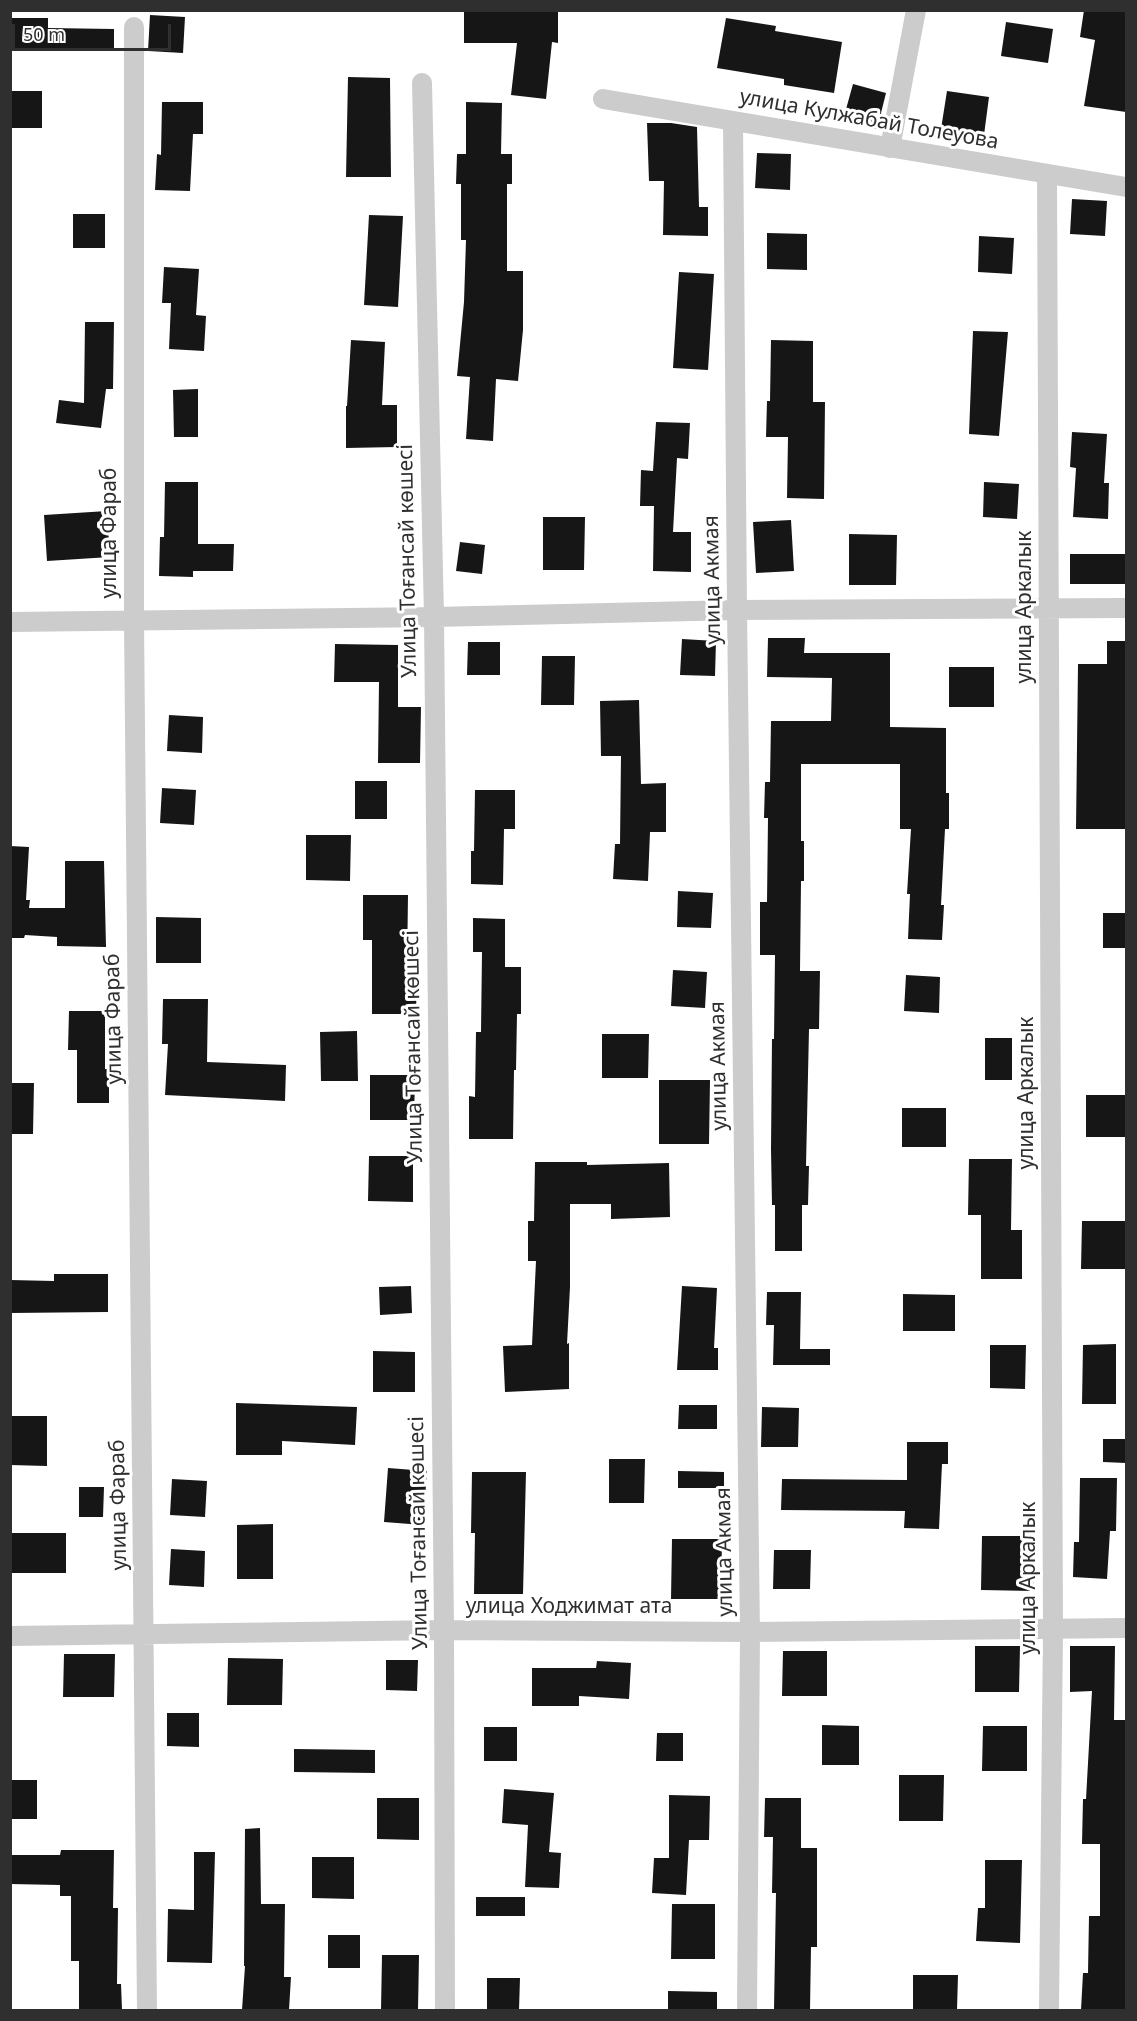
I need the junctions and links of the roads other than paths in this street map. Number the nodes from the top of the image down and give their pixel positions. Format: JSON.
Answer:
{"nodes":[{"id":1,"x":916,"y":10,"type":"edge"},
{"id":2,"x":134,"y":27,"type":"dead end"},
{"id":3,"x":422,"y":83,"type":"dead end"},
{"id":4,"x":603,"y":99,"type":"dead end"},
{"id":5,"x":733,"y":121,"type":"junction"},
{"id":6,"x":890,"y":148,"type":"junction"},
{"id":7,"x":1047,"y":174,"type":"junction"},
{"id":8,"x":1126,"y":187,"type":"edge"},
{"id":9,"x":1126,"y":608,"type":"edge"},
{"id":10,"x":1049,"y":609,"type":"junction"},
{"id":11,"x":737,"y":610,"type":"junction"},
{"id":12,"x":434,"y":617,"type":"junction"},
{"id":13,"x":134,"y":621,"type":"junction"},
{"id":14,"x":10,"y":622,"type":"edge"},
{"id":15,"x":1126,"y":1628,"type":"edge"},
{"id":16,"x":1053,"y":1629,"type":"junction"},
{"id":17,"x":444,"y":1630,"type":"junction"},
{"id":18,"x":750,"y":1632,"type":"junction"},
{"id":19,"x":144,"y":1634,"type":"junction"},
{"id":20,"x":10,"y":1636,"type":"edge"},
{"id":21,"x":147,"y":2010,"type":"edge"},
{"id":22,"x":445,"y":2010,"type":"edge"},
{"id":23,"x":747,"y":2010,"type":"edge"},
{"id":24,"x":1049,"y":2010,"type":"edge"}],
"edges":[{"from":1,"to":6,"type":"street"},
{"from":2,"to":13,"type":"street","name":"улица Фараб"},
{"from":3,"to":12,"type":"street","name":"Улица Тоғансай көшесі"},
{"from":4,"to":5,"type":"street","name":"улица Кулжабай Толеуова"},
{"from":5,"to":6,"type":"street","name":"улица Кулжабай Толеуова"},
{"from":5,"to":11,"type":"street","name":"улица Акмая"},
{"from":6,"to":7,"type":"street","name":"улица Кулжабай Толеуова"},
{"from":7,"to":8,"type":"street","name":"улица Кулжабай Толеуова"},
{"from":7,"to":10,"type":"street","name":"улица Аркалык"},
{"from":9,"to":10,"type":"street"},
{"from":10,"to":11,"type":"street"},
{"from":10,"to":16,"type":"street","name":"улица Аркалык"},
{"from":11,"to":12,"type":"street"},
{"from":11,"to":18,"type":"street","name":"улица Акмая"},
{"from":12,"to":13,"type":"street"},
{"from":12,"to":17,"type":"street","name":"Улица Тоғансай көшесі"},
{"from":13,"to":14,"type":"street"},
{"from":13,"to":19,"type":"street","name":"улица Фараб"},
{"from":15,"to":16,"type":"street","name":"улица Ходжимат ата"},
{"from":16,"to":18,"type":"street","name":"улица Ходжимат ата"},
{"from":16,"to":24,"type":"street","name":"улица Аркалык"},
{"from":17,"to":18,"type":"street","name":"улица Ходжимат ата"},
{"from":17,"to":19,"type":"street","name":"улица Ходжимат ата"},
{"from":17,"to":22,"type":"street","name":"Улица Тоғансай көшесі"},
{"from":18,"to":23,"type":"street","name":"улица Акмая"},
{"from":19,"to":20,"type":"street","name":"улица Ходжимат ата"},
{"from":19,"to":21,"type":"street","name":"улица Фараб"}]}
